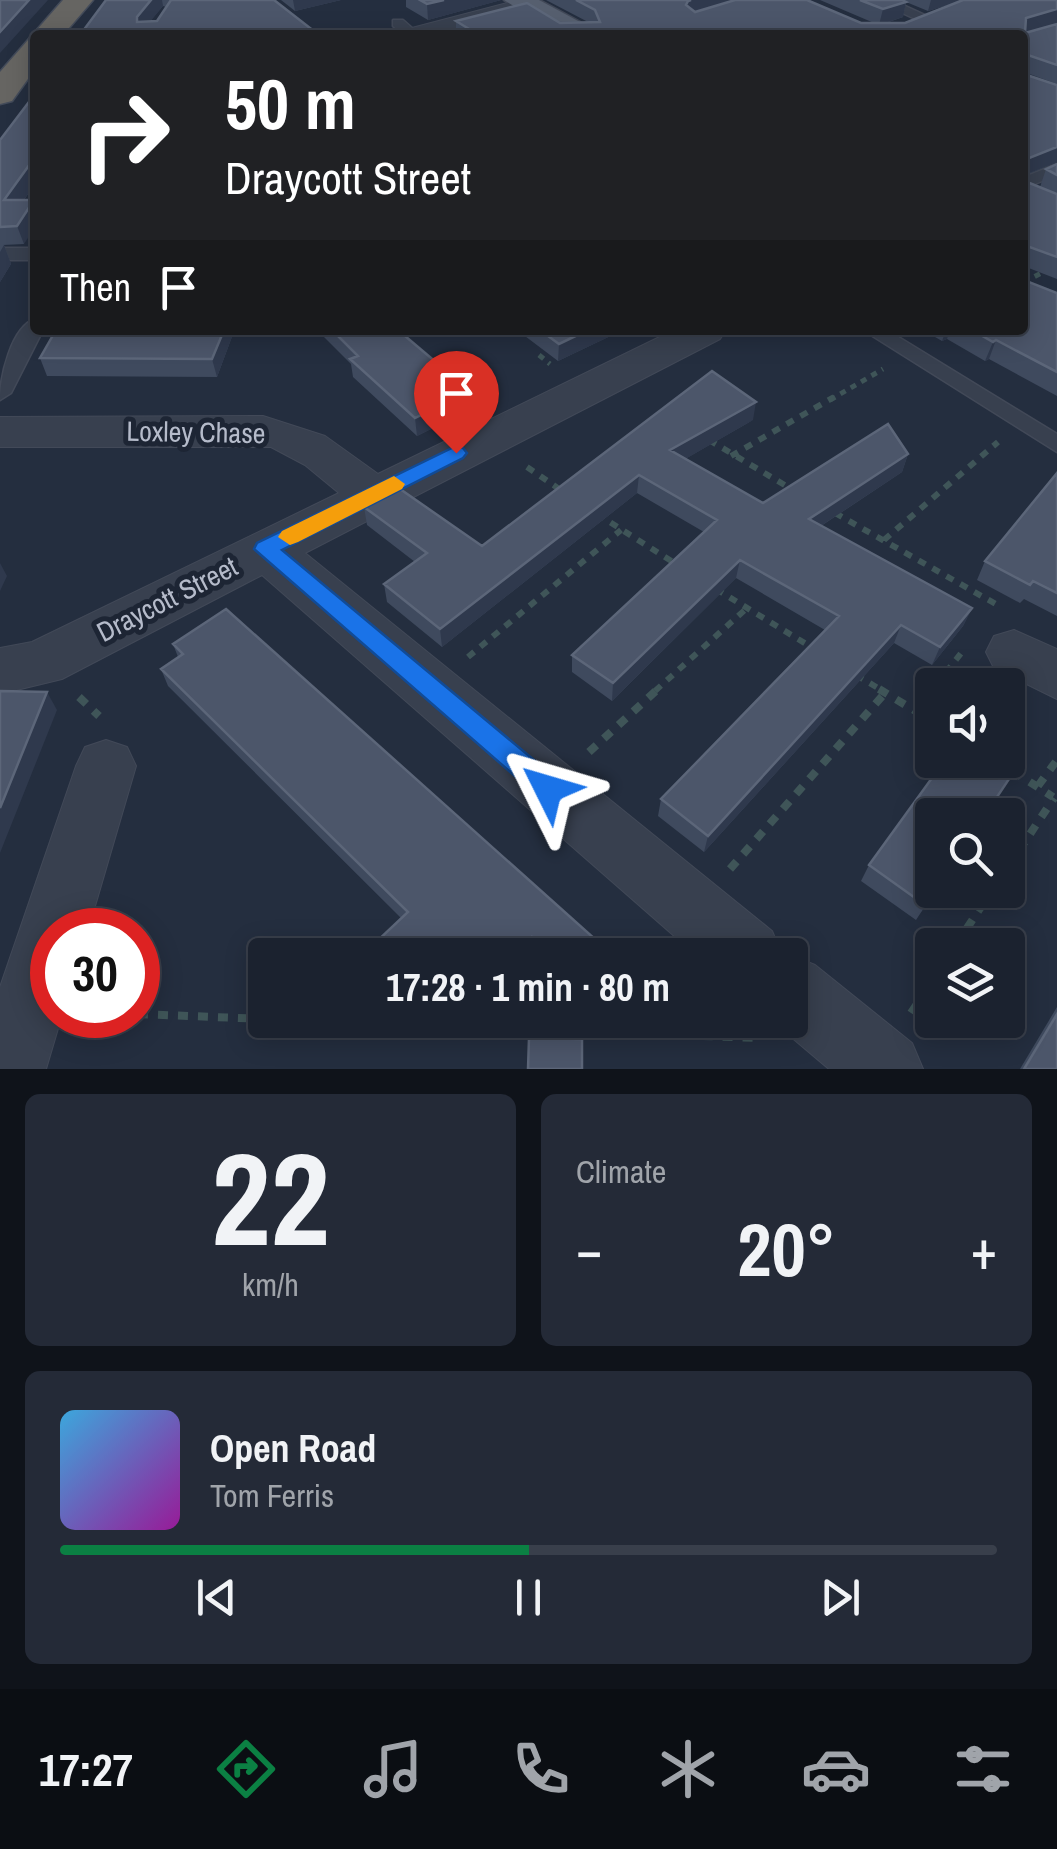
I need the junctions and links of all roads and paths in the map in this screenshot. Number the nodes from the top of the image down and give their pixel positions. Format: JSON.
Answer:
{"nodes":[{"id":1,"x":61,"y":0,"type":"edge"},
{"id":2,"x":80,"y":0,"type":"edge"},
{"id":3,"x":880,"y":0,"type":"edge"},
{"id":4,"x":523,"y":3,"type":"edge"},
{"id":5,"x":931,"y":19,"type":"edge"},
{"id":6,"x":46,"y":30,"type":"edge"},
{"id":7,"x":49,"y":30,"type":"edge"},
{"id":8,"x":414,"y":30,"type":"edge"},
{"id":9,"x":573,"y":30,"type":"edge"},
{"id":10,"x":30,"y":55,"type":"edge"},
{"id":11,"x":0,"y":94,"type":"edge"},
{"id":12,"x":1057,"y":169,"type":"edge"},
{"id":13,"x":1028,"y":190,"type":"edge"},
{"id":14,"x":0,"y":254,"type":"edge"},
{"id":15,"x":30,"y":254,"type":"edge"},
{"id":16,"x":1057,"y":265,"type":"edge"},
{"id":17,"x":1028,"y":280,"type":"edge"},
{"id":18,"x":30,"y":334,"type":"edge"},
{"id":19,"x":696,"y":335,"type":"edge"},
{"id":20,"x":880,"y":335,"type":"edge"},
{"id":21,"x":910,"y":353,"type":"junction"},
{"id":22,"x":0,"y":393,"type":"edge"},
{"id":23,"x":1022,"y":422,"type":"junction"},
{"id":24,"x":0,"y":432,"type":"edge"},
{"id":25,"x":702,"y":435,"type":"edge"},
{"id":26,"x":484,"y":438,"type":"junction"},
{"id":27,"x":1057,"y":444,"type":"edge"},
{"id":28,"x":731,"y":456,"type":"junction"},
{"id":29,"x":799,"y":493,"type":"edge"},
{"id":30,"x":372,"y":495,"type":"junction"},
{"id":31,"x":575,"y":499,"type":"edge"},
{"id":32,"x":590,"y":510,"type":"edge"},
{"id":33,"x":833,"y":512,"type":"edge"},
{"id":34,"x":621,"y":530,"type":"junction"},
{"id":35,"x":884,"y":540,"type":"junction"},
{"id":36,"x":265,"y":549,"type":"junction"},
{"id":37,"x":684,"y":569,"type":"edge"},
{"id":38,"x":700,"y":578,"type":"edge"},
{"id":39,"x":747,"y":608,"type":"junction"},
{"id":40,"x":824,"y":655,"type":"edge"},
{"id":41,"x":21,"y":667,"type":"edge"},
{"id":42,"x":854,"y":674,"type":"edge"},
{"id":43,"x":428,"y":689,"type":"junction"},
{"id":44,"x":885,"y":693,"type":"junction"},
{"id":45,"x":1046,"y":701,"type":"edge"},
{"id":46,"x":915,"y":710,"type":"edge"},
{"id":47,"x":106,"y":766,"type":"joint"},
{"id":48,"x":1025,"y":778,"type":"edge"},
{"id":49,"x":1038,"y":786,"type":"junction"},
{"id":50,"x":548,"y":789,"type":"junction"},
{"id":51,"x":1055,"y":798,"type":"edge"},
{"id":52,"x":1025,"y":842,"type":"edge"},
{"id":53,"x":61,"y":908,"type":"edge"},
{"id":54,"x":694,"y":910,"type":"junction"},
{"id":55,"x":728,"y":938,"type":"edge"},
{"id":56,"x":30,"y":1004,"type":"edge"},
{"id":57,"x":808,"y":1009,"type":"edge"},
{"id":58,"x":160,"y":1015,"type":"edge"},
{"id":59,"x":248,"y":1017,"type":"edge"},
{"id":60,"x":552,"y":1038,"type":"edge"},
{"id":61,"x":858,"y":1060,"type":"edge"},
{"id":62,"x":9,"y":1069,"type":"edge"}],
"edges":[{"from":1,"to":6,"type":"highway"},
{"from":2,"to":7,"type":"highway"},
{"from":3,"to":5,"type":"lane"},
{"from":4,"to":8,"type":"street"},
{"from":4,"to":9,"type":"main road"},
{"from":10,"to":11,"type":"highway"},
{"from":12,"to":13,"type":"lane"},
{"from":14,"to":15,"type":"lane"},
{"from":16,"to":17,"type":"path"},
{"from":18,"to":22,"type":"lane"},
{"from":19,"to":26,"type":"street","name":"Draycott Street"},
{"from":20,"to":21,"type":"lane"},
{"from":21,"to":23,"type":"lane"},
{"from":21,"to":28,"type":"path"},
{"from":23,"to":27,"type":"lane"},
{"from":23,"to":35,"type":"path"},
{"from":24,"to":30,"type":"street","name":"Loxley Chase"},
{"from":25,"to":28,"type":"path"},
{"from":26,"to":30,"type":"street","name":"Draycott Street"},
{"from":26,"to":31,"type":"path"},
{"from":28,"to":29,"type":"path"},
{"from":30,"to":36,"type":"street","name":"Draycott Street"},
{"from":32,"to":34,"type":"path"},
{"from":33,"to":35,"type":"path"},
{"from":34,"to":37,"type":"path"},
{"from":34,"to":43,"type":"path"},
{"from":35,"to":45,"type":"path"},
{"from":36,"to":41,"type":"street","name":"Draycott Street"},
{"from":36,"to":43,"type":"street"},
{"from":38,"to":39,"type":"path"},
{"from":39,"to":40,"type":"path"},
{"from":39,"to":50,"type":"path"},
{"from":41,"to":47,"type":"path"},
{"from":42,"to":44,"type":"path"},
{"from":43,"to":50,"type":"street"},
{"from":44,"to":46,"type":"path"},
{"from":44,"to":54,"type":"path"},
{"from":45,"to":49,"type":"path"},
{"from":47,"to":53,"type":"street"},
{"from":48,"to":49,"type":"path"},
{"from":49,"to":51,"type":"path"},
{"from":50,"to":54,"type":"street"},
{"from":51,"to":52,"type":"path"},
{"from":54,"to":55,"type":"street"},
{"from":56,"to":62,"type":"street"},
{"from":57,"to":61,"type":"street"},
{"from":58,"to":59,"type":"path"},
{"from":60,"to":61,"type":"path"}]}
